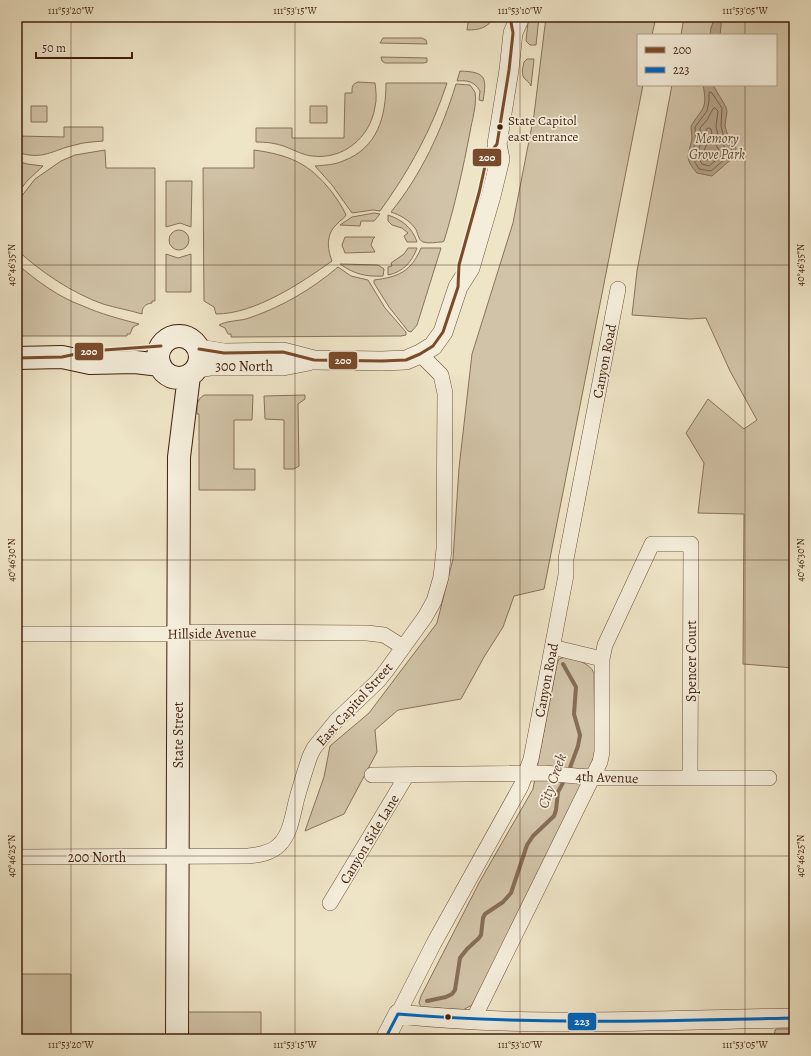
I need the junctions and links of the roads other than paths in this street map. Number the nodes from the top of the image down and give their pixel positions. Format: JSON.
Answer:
{"nodes":[{"id":1,"x":514,"y":22,"type":"edge"},
{"id":2,"x":618,"y":290,"type":"dead end"},
{"id":3,"x":420,"y":354,"type":"junction"},
{"id":4,"x":17,"y":358,"type":"edge"},
{"id":5,"x":179,"y":363,"type":"junction"},
{"id":6,"x":179,"y":633,"type":"junction"},
{"id":7,"x":17,"y":634,"type":"edge"},
{"id":8,"x":403,"y":647,"type":"junction"},
{"id":9,"x":552,"y":647,"type":"junction"},
{"id":10,"x":602,"y":659,"type":"junction"},
{"id":11,"x":527,"y":773,"type":"junction"},
{"id":12,"x":372,"y":775,"type":"dead end"},
{"id":13,"x":407,"y":775,"type":"junction"},
{"id":14,"x":593,"y":777,"type":"junction"},
{"id":15,"x":690,"y":778,"type":"junction"},
{"id":16,"x":769,"y":778,"type":"dead end"},
{"id":17,"x":178,"y":857,"type":"junction"},
{"id":18,"x":17,"y":858,"type":"edge"},
{"id":19,"x":330,"y":902,"type":"dead end"},
{"id":20,"x":398,"y":1014,"type":"junction"},
{"id":21,"x":794,"y":1018,"type":"edge"},
{"id":22,"x":473,"y":1020,"type":"junction"},
{"id":23,"x":176,"y":1036,"type":"edge"},
{"id":24,"x":385,"y":1039,"type":"edge"}],
"edges":[{"from":1,"to":3,"type":"street","name":"300 North"},
{"from":2,"to":9,"type":"street","name":"Canyon Road"},
{"from":3,"to":5,"type":"street","name":"300 North"},
{"from":3,"to":8,"type":"street","name":"East Capitol Street"},
{"from":4,"to":5,"type":"main road","name":"300 North"},
{"from":5,"to":6,"type":"main road","name":"State Street"},
{"from":6,"to":7,"type":"street","name":"Hillside Avenue"},
{"from":6,"to":8,"type":"street","name":"Hillside Avenue"},
{"from":6,"to":17,"type":"main road","name":"State Street"},
{"from":8,"to":17,"type":"street","name":"East Capitol Street"},
{"from":9,"to":10,"type":"street"},
{"from":9,"to":11,"type":"street","name":"Canyon Road"},
{"from":10,"to":14,"type":"street"},
{"from":10,"to":15,"type":"street","name":"Spencer Court"},
{"from":11,"to":13,"type":"street","name":"4th Avenue"},
{"from":11,"to":14,"type":"street","name":"4th Avenue"},
{"from":11,"to":20,"type":"street","name":"Canyon Road"},
{"from":12,"to":13,"type":"street","name":"4th Avenue"},
{"from":13,"to":19,"type":"street","name":"Canyon Side Lane"},
{"from":14,"to":15,"type":"street","name":"4th Avenue"},
{"from":14,"to":22,"type":"street"},
{"from":15,"to":16,"type":"street","name":"4th Avenue"},
{"from":17,"to":18,"type":"street","name":"200 North"},
{"from":17,"to":23,"type":"main road","name":"State Street"},
{"from":20,"to":22,"type":"street"},
{"from":20,"to":24,"type":"street","name":"Canyon Road"},
{"from":21,"to":22,"type":"street"}]}
